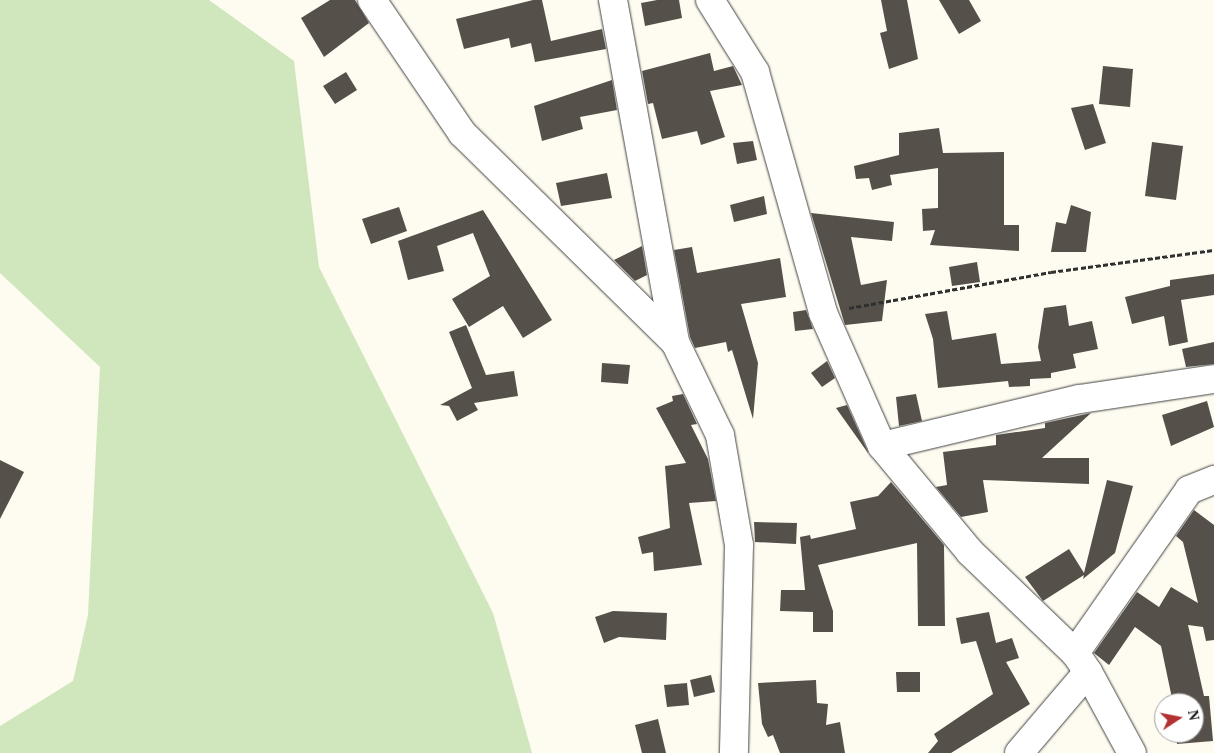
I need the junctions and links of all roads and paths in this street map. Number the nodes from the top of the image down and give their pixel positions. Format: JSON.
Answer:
{"nodes":[{"id":1,"x":372,"y":0,"type":"edge"},
{"id":2,"x":613,"y":0,"type":"edge"},
{"id":3,"x":710,"y":0,"type":"edge"},
{"id":4,"x":1214,"y":250,"type":"edge"},
{"id":5,"x":823,"y":313,"type":"junction"},
{"id":6,"x":675,"y":342,"type":"junction"},
{"id":7,"x":1214,"y":378,"type":"edge"},
{"id":8,"x":882,"y":446,"type":"junction"},
{"id":9,"x":1214,"y":480,"type":"edge"},
{"id":10,"x":1081,"y":662,"type":"junction"},
{"id":11,"x":734,"y":753,"type":"edge"},
{"id":12,"x":1019,"y":753,"type":"edge"},
{"id":13,"x":1132,"y":753,"type":"edge"}],
"edges":[{"from":1,"to":6,"type":"street"},
{"from":2,"to":6,"type":"street"},
{"from":3,"to":5,"type":"street"},
{"from":4,"to":5,"type":"path"},
{"from":5,"to":8,"type":"street"},
{"from":6,"to":11,"type":"street"},
{"from":7,"to":8,"type":"street"},
{"from":8,"to":10,"type":"street"},
{"from":9,"to":10,"type":"street"},
{"from":10,"to":12,"type":"street"},
{"from":10,"to":13,"type":"street"}]}
